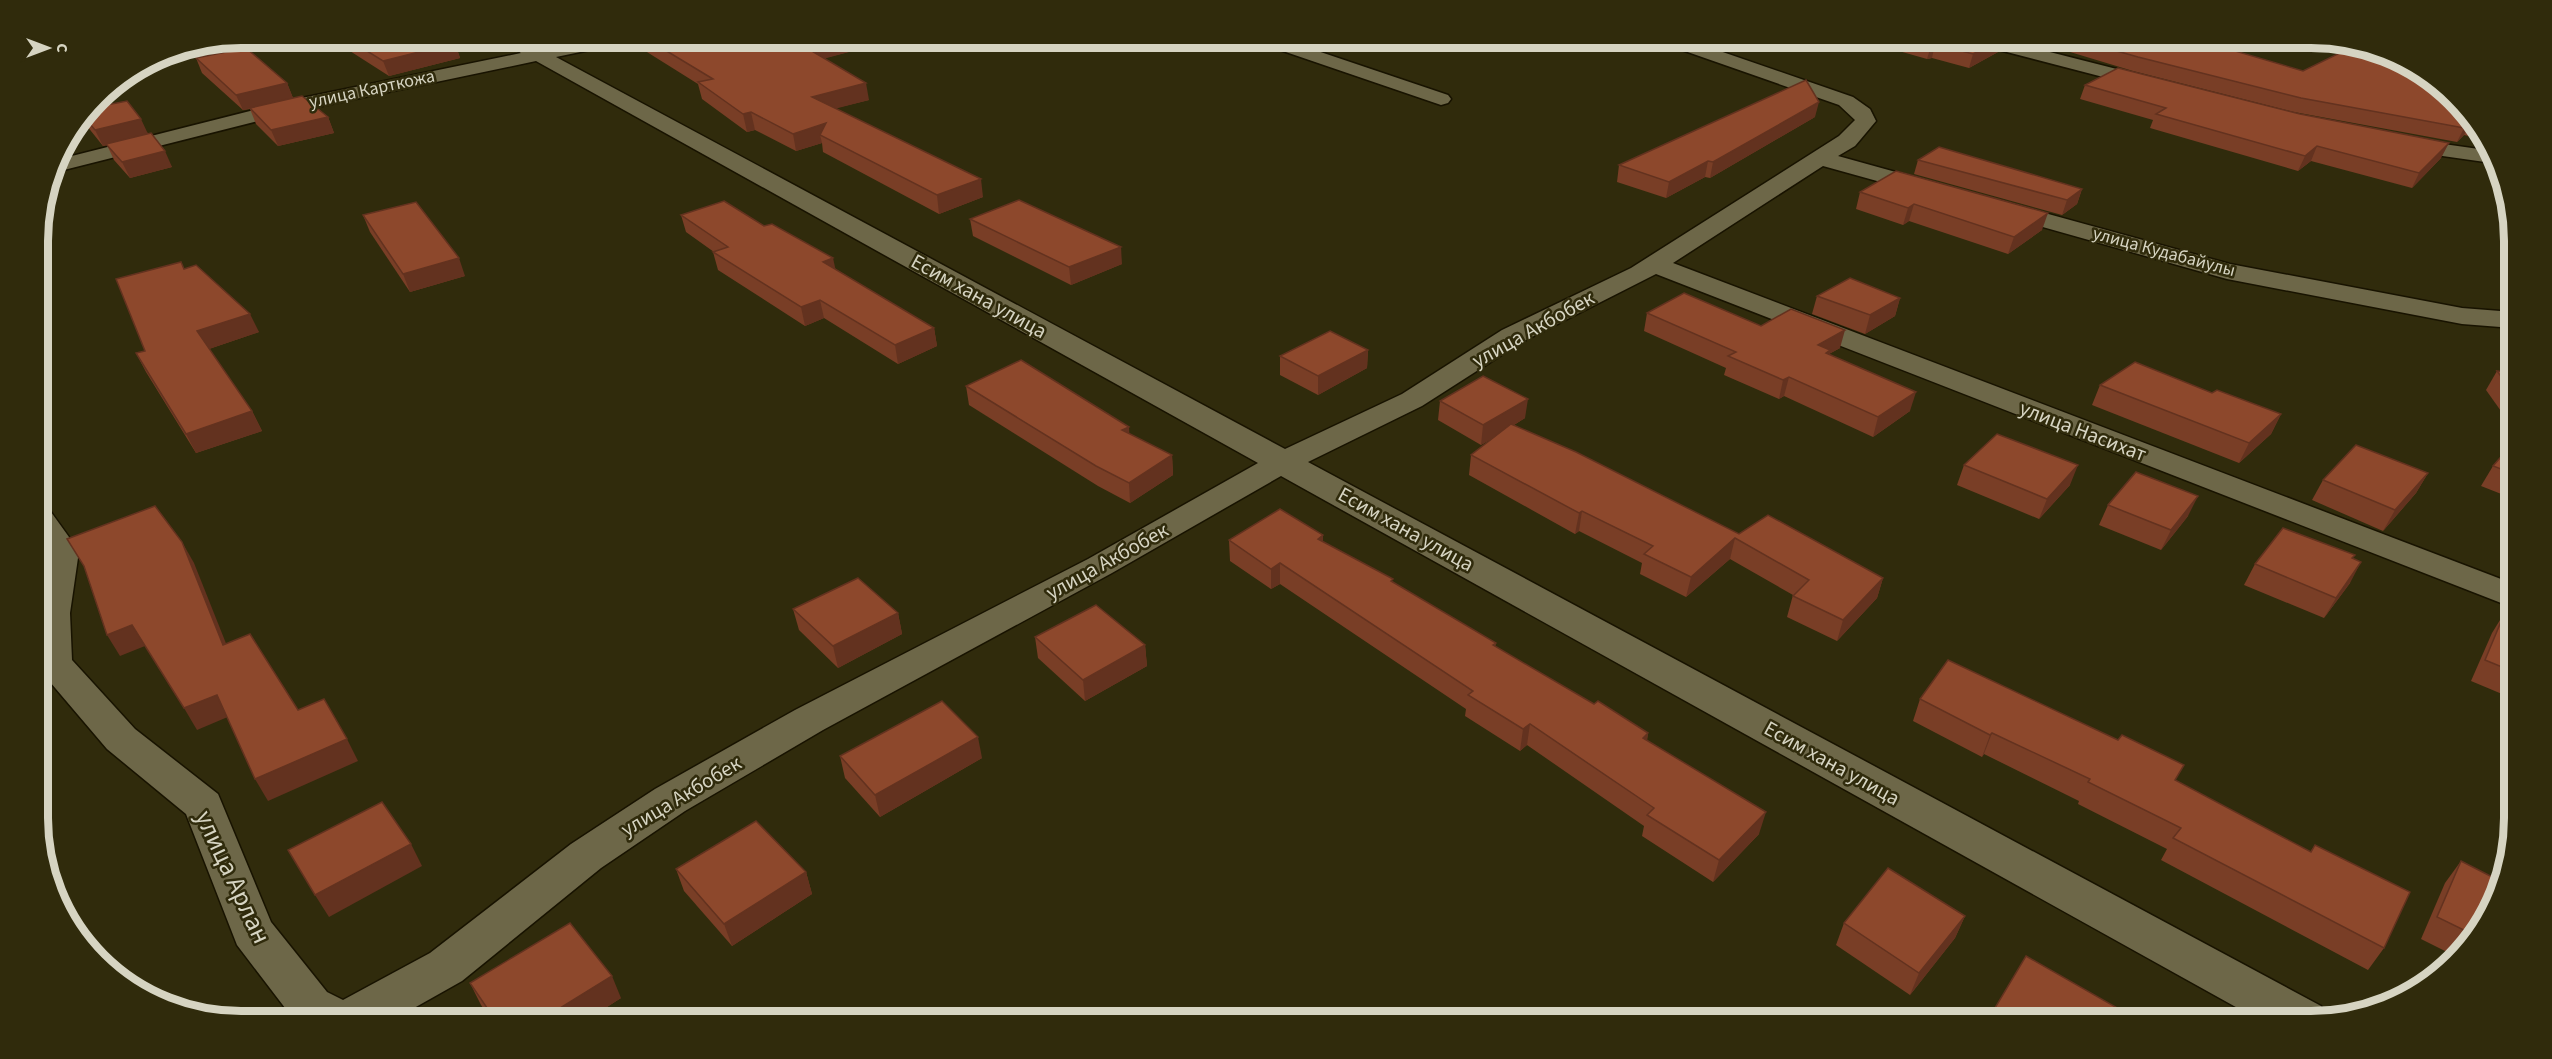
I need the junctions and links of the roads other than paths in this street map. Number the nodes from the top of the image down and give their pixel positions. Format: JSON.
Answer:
{"nodes":[{"id":1,"x":526,"y":48,"type":"edge"},
{"id":2,"x":569,"y":48,"type":"edge"},
{"id":3,"x":1291,"y":48,"type":"edge"},
{"id":4,"x":1695,"y":48,"type":"edge"},
{"id":5,"x":2014,"y":48,"type":"edge"},
{"id":6,"x":537,"y":54,"type":"junction"},
{"id":7,"x":2172,"y":89,"type":"edge"},
{"id":8,"x":1441,"y":99,"type":"dead end"},
{"id":9,"x":2382,"y":140,"type":"edge"},
{"id":10,"x":2485,"y":156,"type":"edge"},
{"id":11,"x":1820,"y":158,"type":"junction"},
{"id":12,"x":64,"y":164,"type":"edge"},
{"id":13,"x":1653,"y":264,"type":"junction"},
{"id":14,"x":2504,"y":319,"type":"edge"},
{"id":15,"x":1283,"y":462,"type":"junction"},
{"id":16,"x":48,"y":532,"type":"edge"},
{"id":17,"x":2504,"y":593,"type":"edge"},
{"id":18,"x":319,"y":1011,"type":"edge"},
{"id":19,"x":368,"y":1011,"type":"edge"},
{"id":20,"x":2286,"y":1011,"type":"edge"}],
"edges":[{"from":1,"to":6,"type":"street","name":"Есим хана улица"},
{"from":2,"to":6,"type":"street","name":"улица Карткожа"},
{"from":3,"to":8,"type":"street"},
{"from":4,"to":11,"type":"street","name":"улица Акбобек"},
{"from":5,"to":7,"type":"street"},
{"from":6,"to":12,"type":"street","name":"улица Карткожа"},
{"from":6,"to":15,"type":"street","name":"Есим хана улица"},
{"from":9,"to":10,"type":"street"},
{"from":11,"to":13,"type":"street","name":"улица Акбобек"},
{"from":11,"to":14,"type":"street","name":"улица Кудабайулы"},
{"from":13,"to":15,"type":"street","name":"улица Акбобек"},
{"from":13,"to":17,"type":"street","name":"улица Насихат"},
{"from":15,"to":19,"type":"street","name":"улица Акбобек"},
{"from":15,"to":20,"type":"street","name":"Есим хана улица"},
{"from":16,"to":18,"type":"street","name":"улица Арлан"}]}
